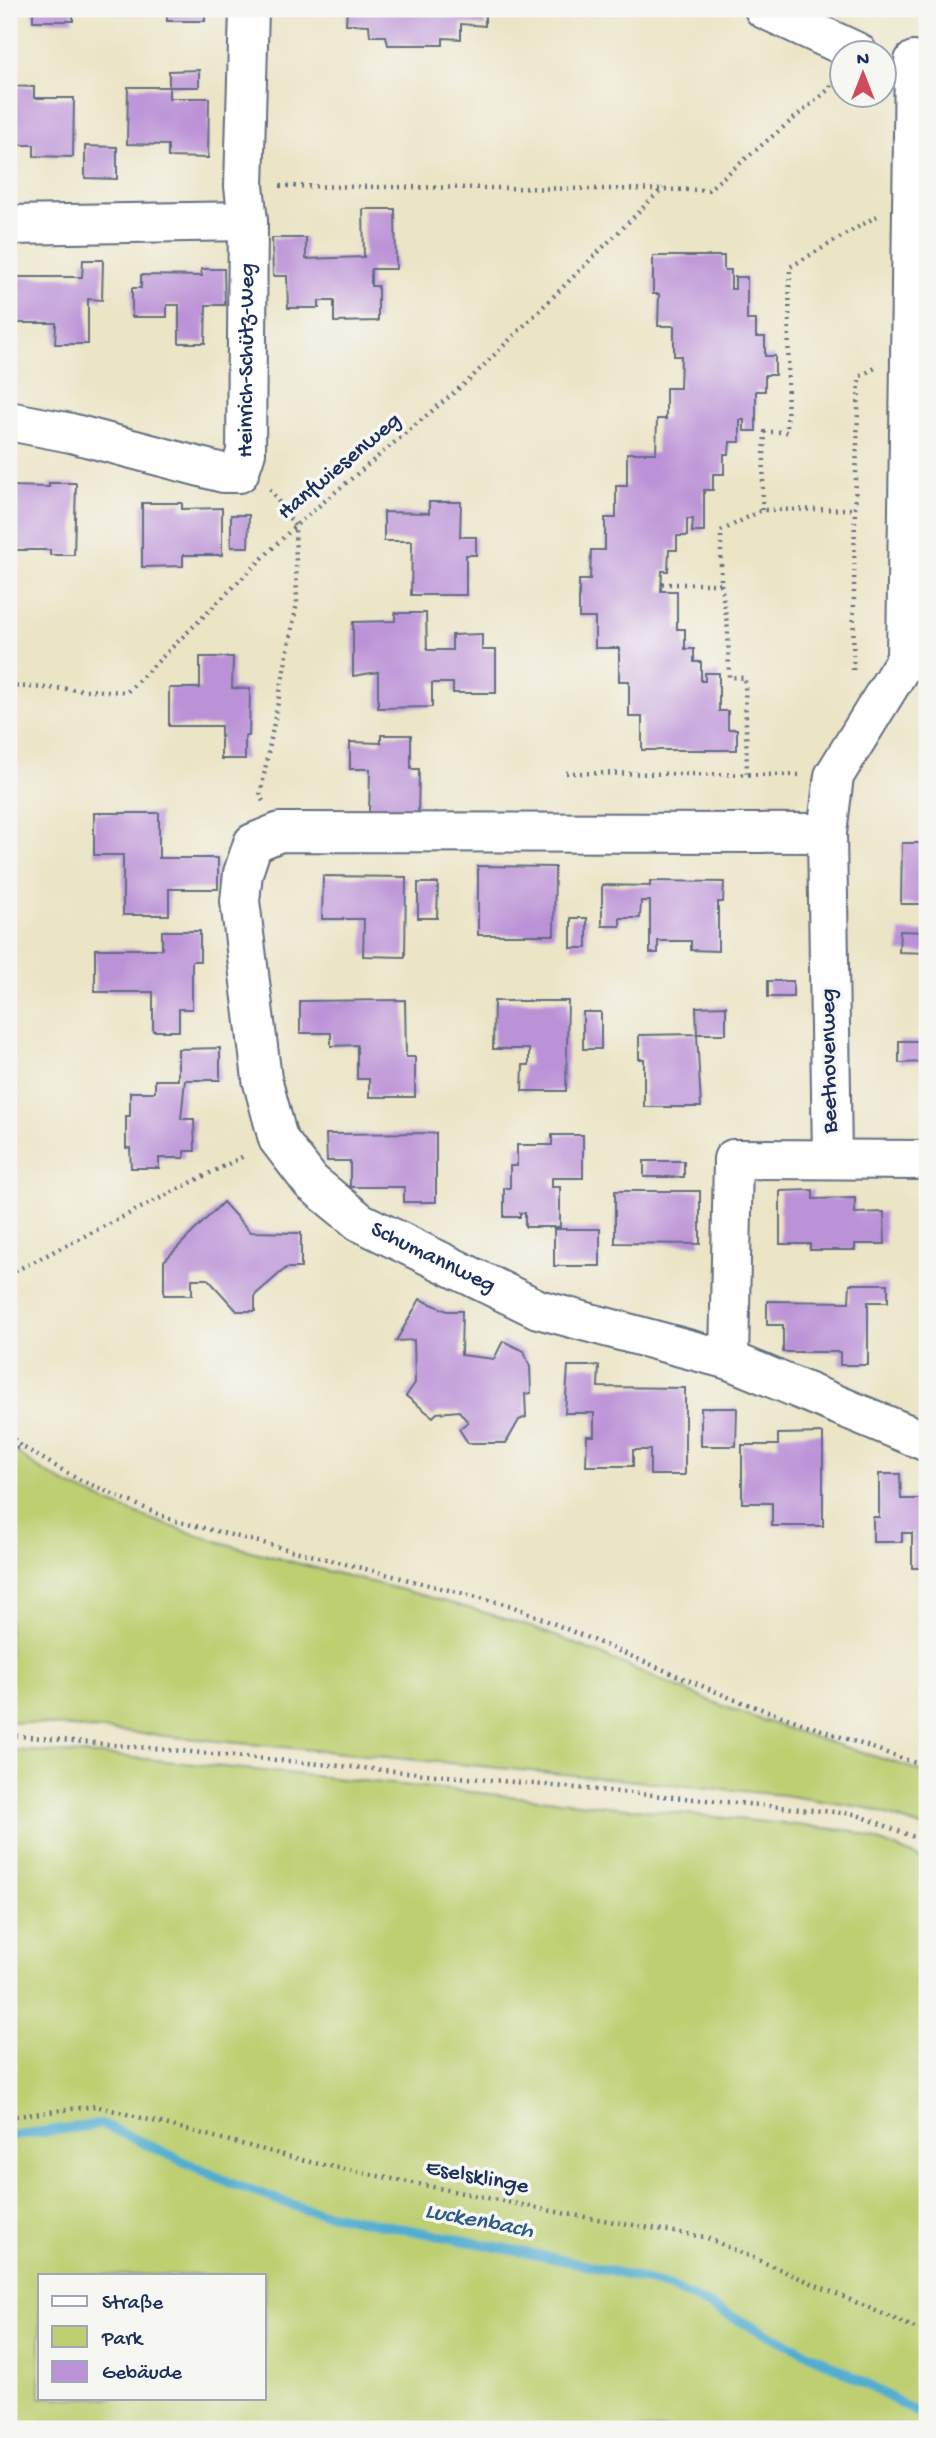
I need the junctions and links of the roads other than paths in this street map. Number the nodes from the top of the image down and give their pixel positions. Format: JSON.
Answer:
{"nodes":[{"id":1,"x":250,"y":9,"type":"edge"},
{"id":2,"x":764,"y":9,"type":"edge"},
{"id":3,"x":828,"y":39,"type":"edge"},
{"id":4,"x":908,"y":60,"type":"edge"},
{"id":5,"x":246,"y":203,"type":"junction"},
{"id":6,"x":9,"y":225,"type":"edge"},
{"id":7,"x":9,"y":421,"type":"edge"},
{"id":8,"x":917,"y":660,"type":"edge"},
{"id":9,"x":827,"y":833,"type":"junction"},
{"id":10,"x":832,"y":1158,"type":"junction"},
{"id":11,"x":927,"y":1160,"type":"edge"},
{"id":12,"x":729,"y":1360,"type":"junction"},
{"id":13,"x":927,"y":1441,"type":"edge"}],
"edges":[{"from":1,"to":5,"type":"street","name":"Heinrich-Schütz-Weg"},
{"from":2,"to":3,"type":"street"},
{"from":4,"to":8,"type":"street","name":"Beethovenweg"},
{"from":5,"to":6,"type":"street"},
{"from":5,"to":7,"type":"street","name":"Heinrich-Schütz-Weg"},
{"from":8,"to":9,"type":"street","name":"Beethovenweg"},
{"from":9,"to":10,"type":"street","name":"Beethovenweg"},
{"from":9,"to":12,"type":"street","name":"Schumannweg"},
{"from":10,"to":11,"type":"street"},
{"from":10,"to":12,"type":"street","name":"Beethovenweg"},
{"from":12,"to":13,"type":"street","name":"Schumannweg"}]}
